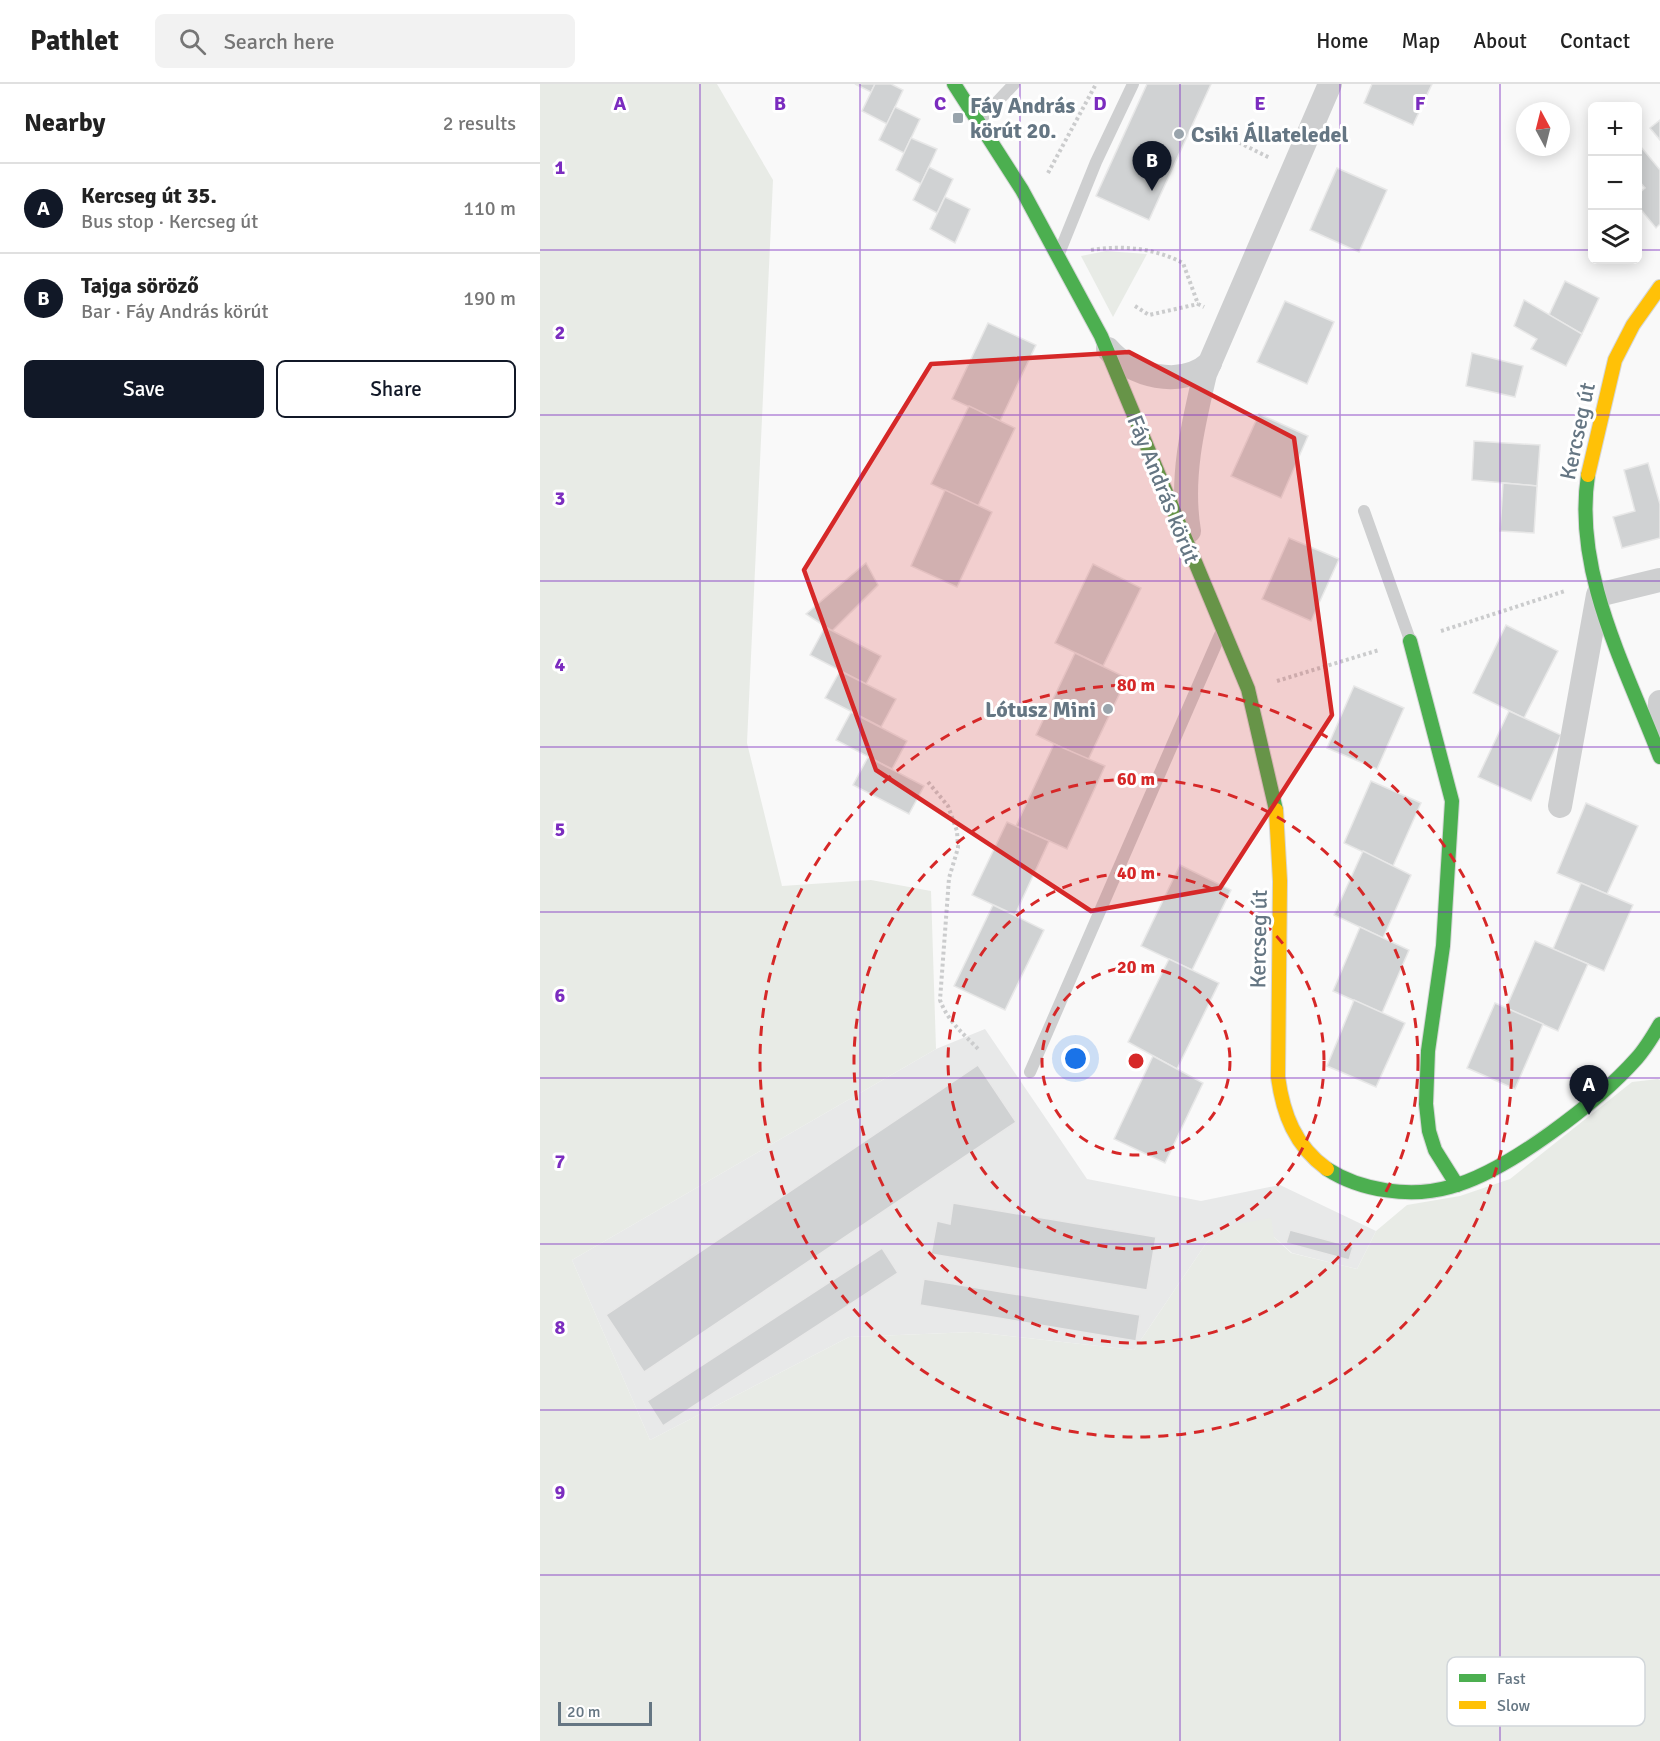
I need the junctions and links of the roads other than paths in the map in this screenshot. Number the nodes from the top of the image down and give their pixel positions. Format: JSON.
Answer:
{"nodes":[{"id":1,"x":954,"y":84,"type":"edge"},
{"id":2,"x":1014,"y":84,"type":"edge"},
{"id":3,"x":1132,"y":84,"type":"edge"},
{"id":4,"x":1330,"y":84,"type":"edge"},
{"id":5,"x":978,"y":122,"type":"junction"},
{"id":6,"x":1058,"y":255,"type":"junction"},
{"id":7,"x":1660,"y":287,"type":"edge"},
{"id":8,"x":1106,"y":348,"type":"junction"},
{"id":9,"x":1210,"y":363,"type":"junction"},
{"id":10,"x":1364,"y":511,"type":"dead end"},
{"id":11,"x":1197,"y":572,"type":"junction"},
{"id":12,"x":1660,"y":580,"type":"edge"},
{"id":13,"x":1599,"y":595,"type":"junction"},
{"id":14,"x":1222,"y":628,"type":"junction"},
{"id":15,"x":1410,"y":641,"type":"joint"},
{"id":16,"x":1660,"y":702,"type":"edge"},
{"id":17,"x":1659,"y":755,"type":"edge"},
{"id":18,"x":1560,"y":806,"type":"dead end"},
{"id":19,"x":1660,"y":1024,"type":"edge"},
{"id":20,"x":1660,"y":1046,"type":"edge"},
{"id":21,"x":1637,"y":1059,"type":"junction"},
{"id":22,"x":1030,"y":1072,"type":"dead end"},
{"id":23,"x":1457,"y":1185,"type":"junction"}],
"edges":[{"from":1,"to":5,"type":"street","name":"Fáy András körút"},
{"from":2,"to":5,"type":"lane"},
{"from":3,"to":6,"type":"lane"},
{"from":4,"to":9,"type":"street","name":"Fáy András körút"},
{"from":5,"to":6,"type":"street","name":"Fáy András körút"},
{"from":6,"to":8,"type":"street","name":"Fáy András körút"},
{"from":7,"to":13,"type":"street","name":"Kercseg út"},
{"from":8,"to":9,"type":"street"},
{"from":8,"to":11,"type":"street","name":"Fáy András körút"},
{"from":9,"to":11,"type":"street","name":"Fáy András körút"},
{"from":10,"to":15,"type":"lane"},
{"from":11,"to":14,"type":"street","name":"Kercseg út"},
{"from":12,"to":13,"type":"street"},
{"from":13,"to":17,"type":"street","name":"Kercseg út"},
{"from":13,"to":18,"type":"street"},
{"from":14,"to":22,"type":"lane"},
{"from":14,"to":23,"type":"street","name":"Kercseg út"},
{"from":15,"to":23,"type":"street"},
{"from":16,"to":17,"type":"street"},
{"from":19,"to":21,"type":"street","name":"Kercseg út"},
{"from":20,"to":21,"type":"street"},
{"from":21,"to":23,"type":"street","name":"Kercseg út"}]}
